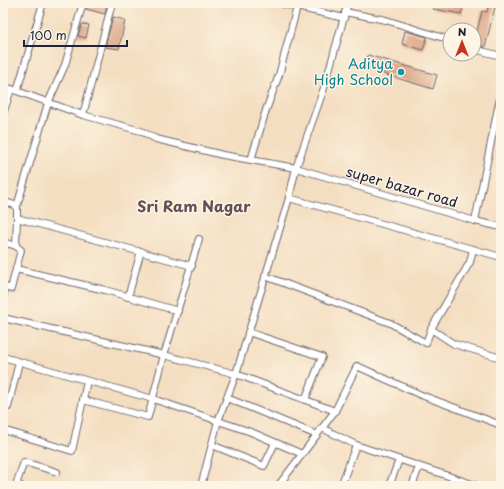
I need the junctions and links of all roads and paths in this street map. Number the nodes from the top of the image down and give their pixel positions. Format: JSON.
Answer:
{"nodes":[{"id":1,"x":43,"y":3,"type":"edge"},
{"id":2,"x":83,"y":3,"type":"edge"},
{"id":3,"x":112,"y":3,"type":"edge"},
{"id":4,"x":280,"y":3,"type":"edge"},
{"id":5,"x":348,"y":3,"type":"edge"},
{"id":6,"x":297,"y":7,"type":"junction"},
{"id":7,"x":344,"y":15,"type":"junction"},
{"id":8,"x":442,"y":38,"type":"edge"},
{"id":9,"x":482,"y":51,"type":"edge"},
{"id":10,"x":501,"y":56,"type":"edge"},
{"id":11,"x":3,"y":86,"type":"edge"},
{"id":12,"x":14,"y":90,"type":"junction"},
{"id":13,"x":501,"y":92,"type":"edge"},
{"id":14,"x":48,"y":103,"type":"junction"},
{"id":15,"x":3,"y":114,"type":"edge"},
{"id":16,"x":83,"y":115,"type":"junction"},
{"id":17,"x":251,"y":160,"type":"junction"},
{"id":18,"x":296,"y":168,"type":"junction"},
{"id":19,"x":290,"y":198,"type":"junction"},
{"id":20,"x":3,"y":202,"type":"edge"},
{"id":21,"x":17,"y":206,"type":"junction"},
{"id":22,"x":17,"y":218,"type":"junction"},
{"id":23,"x":475,"y":221,"type":"junction"},
{"id":24,"x":501,"y":227,"type":"edge"},
{"id":25,"x":199,"y":239,"type":"dead end"},
{"id":26,"x":3,"y":242,"type":"edge"},
{"id":27,"x":16,"y":246,"type":"junction"},
{"id":28,"x":473,"y":249,"type":"junction"},
{"id":29,"x":141,"y":251,"type":"junction"},
{"id":30,"x":501,"y":257,"type":"edge"},
{"id":31,"x":192,"y":266,"type":"junction"},
{"id":32,"x":16,"y":269,"type":"junction"},
{"id":33,"x":265,"y":276,"type":"junction"},
{"id":34,"x":4,"y":287,"type":"edge"},
{"id":35,"x":128,"y":297,"type":"junction"},
{"id":36,"x":3,"y":298,"type":"edge"},
{"id":37,"x":178,"y":311,"type":"junction"},
{"id":38,"x":3,"y":318,"type":"edge"},
{"id":39,"x":431,"y":329,"type":"junction"},
{"id":40,"x":248,"y":332,"type":"junction"},
{"id":41,"x":164,"y":355,"type":"junction"},
{"id":42,"x":3,"y":357,"type":"edge"},
{"id":43,"x":501,"y":358,"type":"edge"},
{"id":44,"x":19,"y":362,"type":"junction"},
{"id":45,"x":236,"y":374,"type":"junction"},
{"id":46,"x":87,"y":381,"type":"junction"},
{"id":47,"x":227,"y":398,"type":"junction"},
{"id":48,"x":152,"y":399,"type":"junction"},
{"id":49,"x":83,"y":400,"type":"junction"},
{"id":50,"x":305,"y":400,"type":"junction"},
{"id":51,"x":8,"y":407,"type":"dead end"},
{"id":52,"x":335,"y":410,"type":"junction"},
{"id":53,"x":218,"y":421,"type":"junction"},
{"id":54,"x":501,"y":425,"type":"edge"},
{"id":55,"x":322,"y":428,"type":"junction"},
{"id":56,"x":3,"y":430,"type":"edge"},
{"id":57,"x":317,"y":434,"type":"junction"},
{"id":58,"x":275,"y":442,"type":"junction"},
{"id":59,"x":356,"y":445,"type":"junction"},
{"id":60,"x":212,"y":446,"type":"junction"},
{"id":61,"x":302,"y":454,"type":"junction"},
{"id":62,"x":399,"y":460,"type":"junction"},
{"id":63,"x":420,"y":467,"type":"junction"},
{"id":64,"x":57,"y":472,"type":"dead end"},
{"id":65,"x":458,"y":479,"type":"junction"},
{"id":66,"x":21,"y":486,"type":"edge"},
{"id":67,"x":201,"y":486,"type":"edge"},
{"id":68,"x":278,"y":486,"type":"edge"},
{"id":69,"x":341,"y":486,"type":"edge"},
{"id":70,"x":389,"y":486,"type":"edge"},
{"id":71,"x":412,"y":486,"type":"edge"},
{"id":72,"x":456,"y":486,"type":"edge"},
{"id":73,"x":478,"y":486,"type":"edge"}],
"edges":[{"from":1,"to":12,"type":"street"},
{"from":2,"to":14,"type":"street"},
{"from":3,"to":16,"type":"street"},
{"from":4,"to":6,"type":"street"},
{"from":5,"to":7,"type":"street"},
{"from":6,"to":7,"type":"street"},
{"from":6,"to":17,"type":"street"},
{"from":7,"to":8,"type":"street"},
{"from":7,"to":18,"type":"street"},
{"from":9,"to":10,"type":"street"},
{"from":11,"to":12,"type":"street","name":"super bazar road"},
{"from":12,"to":14,"type":"street","name":"super bazar road"},
{"from":12,"to":15,"type":"street"},
{"from":13,"to":23,"type":"street"},
{"from":14,"to":16,"type":"street","name":"super bazar road"},
{"from":14,"to":21,"type":"street"},
{"from":16,"to":17,"type":"street","name":"super bazar road"},
{"from":17,"to":18,"type":"street","name":"super bazar road"},
{"from":18,"to":19,"type":"street"},
{"from":18,"to":23,"type":"street","name":"super bazar road"},
{"from":19,"to":28,"type":"street"},
{"from":19,"to":33,"type":"street"},
{"from":20,"to":21,"type":"street"},
{"from":21,"to":22,"type":"street"},
{"from":22,"to":27,"type":"street"},
{"from":22,"to":29,"type":"street"},
{"from":23,"to":24,"type":"street","name":"super bazar road"},
{"from":25,"to":31,"type":"street"},
{"from":26,"to":27,"type":"street"},
{"from":27,"to":32,"type":"street"},
{"from":28,"to":30,"type":"street"},
{"from":28,"to":39,"type":"street"},
{"from":29,"to":31,"type":"street"},
{"from":29,"to":35,"type":"street"},
{"from":31,"to":37,"type":"street"},
{"from":32,"to":34,"type":"street"},
{"from":32,"to":35,"type":"street"},
{"from":33,"to":39,"type":"street"},
{"from":33,"to":40,"type":"street"},
{"from":34,"to":36,"type":"street"},
{"from":35,"to":37,"type":"street"},
{"from":37,"to":41,"type":"street"},
{"from":38,"to":41,"type":"street"},
{"from":39,"to":43,"type":"street"},
{"from":40,"to":45,"type":"street"},
{"from":40,"to":50,"type":"street"},
{"from":41,"to":45,"type":"street"},
{"from":41,"to":48,"type":"street"},
{"from":42,"to":44,"type":"street"},
{"from":44,"to":46,"type":"street"},
{"from":44,"to":51,"type":"street"},
{"from":45,"to":47,"type":"street"},
{"from":45,"to":50,"type":"street"},
{"from":46,"to":48,"type":"street"},
{"from":46,"to":49,"type":"street"},
{"from":47,"to":53,"type":"street"},
{"from":47,"to":57,"type":"street"},
{"from":48,"to":49,"type":"street"},
{"from":48,"to":53,"type":"street"},
{"from":49,"to":56,"type":"street"},
{"from":50,"to":52,"type":"street"},
{"from":52,"to":54,"type":"street"},
{"from":52,"to":55,"type":"street"},
{"from":53,"to":58,"type":"street"},
{"from":53,"to":60,"type":"street"},
{"from":55,"to":57,"type":"street"},
{"from":55,"to":59,"type":"street"},
{"from":57,"to":61,"type":"street"},
{"from":58,"to":60,"type":"street"},
{"from":58,"to":61,"type":"street"},
{"from":59,"to":62,"type":"street"},
{"from":59,"to":69,"type":"street"},
{"from":60,"to":67,"type":"street"},
{"from":61,"to":68,"type":"street"},
{"from":62,"to":63,"type":"street"},
{"from":62,"to":70,"type":"street"},
{"from":63,"to":65,"type":"street"},
{"from":63,"to":71,"type":"street"},
{"from":64,"to":66,"type":"street"},
{"from":65,"to":72,"type":"street"},
{"from":65,"to":73,"type":"street"}]}
